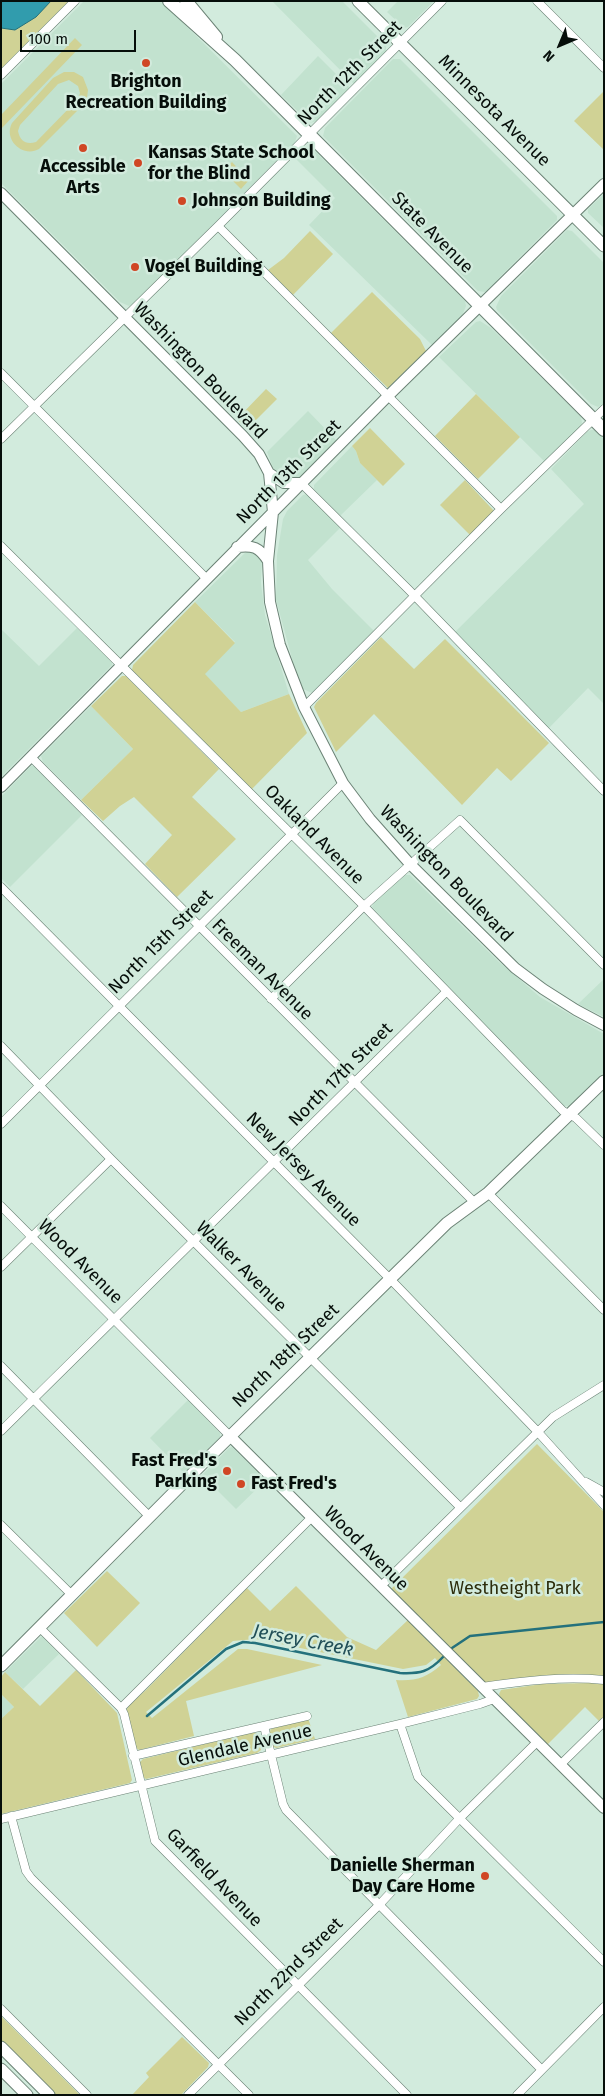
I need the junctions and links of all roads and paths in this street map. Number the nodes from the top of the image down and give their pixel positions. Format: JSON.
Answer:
{"nodes":[{"id":1,"x":75,"y":1,"type":"edge"},
{"id":2,"x":169,"y":1,"type":"edge"},
{"id":3,"x":186,"y":1,"type":"edge"},
{"id":4,"x":358,"y":1,"type":"edge"},
{"id":5,"x":442,"y":1,"type":"edge"},
{"id":6,"x":537,"y":1,"type":"edge"},
{"id":7,"x":400,"y":43,"type":"junction"},
{"id":8,"x":235,"y":60,"type":"junction"},
{"id":9,"x":604,"y":68,"type":"edge"},
{"id":10,"x":1,"y":75,"type":"edge"},
{"id":11,"x":310,"y":135,"type":"junction"},
{"id":12,"x":604,"y":184,"type":"edge"},
{"id":13,"x":1,"y":193,"type":"edge"},
{"id":14,"x":572,"y":215,"type":"junction"},
{"id":15,"x":218,"y":226,"type":"junction"},
{"id":16,"x":604,"y":246,"type":"edge"},
{"id":17,"x":480,"y":307,"type":"junction"},
{"id":18,"x":125,"y":316,"type":"junction"},
{"id":19,"x":1,"y":372,"type":"edge"},
{"id":20,"x":388,"y":396,"type":"junction"},
{"id":21,"x":34,"y":406,"type":"junction"},
{"id":22,"x":604,"y":409,"type":"edge"},
{"id":23,"x":593,"y":420,"type":"junction"},
{"id":24,"x":604,"y":430,"type":"edge"},
{"id":25,"x":1,"y":438,"type":"edge"},
{"id":26,"x":268,"y":473,"type":"junction"},
{"id":27,"x":301,"y":483,"type":"junction"},
{"id":28,"x":501,"y":509,"type":"junction"},
{"id":29,"x":273,"y":512,"type":"junction"},
{"id":30,"x":1,"y":546,"type":"edge"},
{"id":31,"x":238,"y":548,"type":"junction"},
{"id":32,"x":268,"y":561,"type":"junction"},
{"id":33,"x":206,"y":578,"type":"junction"},
{"id":34,"x":413,"y":597,"type":"junction"},
{"id":35,"x":122,"y":667,"type":"junction"},
{"id":36,"x":304,"y":706,"type":"junction"},
{"id":37,"x":31,"y":757,"type":"junction"},
{"id":38,"x":343,"y":783,"type":"junction"},
{"id":39,"x":1,"y":787,"type":"edge"},
{"id":40,"x":604,"y":791,"type":"edge"},
{"id":41,"x":291,"y":834,"type":"junction"},
{"id":42,"x":410,"y":864,"type":"junction"},
{"id":43,"x":1,"y":887,"type":"edge"},
{"id":44,"x":364,"y":906,"type":"junction"},
{"id":45,"x":199,"y":927,"type":"junction"},
{"id":46,"x":604,"y":965,"type":"edge"},
{"id":47,"x":446,"y":992,"type":"junction"},
{"id":48,"x":271,"y":998,"type":"junction"},
{"id":49,"x":119,"y":1005,"type":"junction"},
{"id":50,"x":604,"y":1025,"type":"edge"},
{"id":51,"x":1,"y":1046,"type":"edge"},
{"id":52,"x":604,"y":1081,"type":"edge"},
{"id":53,"x":354,"y":1083,"type":"junction"},
{"id":54,"x":40,"y":1085,"type":"junction"},
{"id":55,"x":570,"y":1114,"type":"junction"},
{"id":56,"x":1,"y":1124,"type":"edge"},
{"id":57,"x":604,"y":1145,"type":"edge"},
{"id":58,"x":111,"y":1159,"type":"junction"},
{"id":59,"x":274,"y":1162,"type":"junction"},
{"id":60,"x":488,"y":1193,"type":"junction"},
{"id":61,"x":474,"y":1202,"type":"junction"},
{"id":62,"x":1,"y":1206,"type":"edge"},
{"id":63,"x":32,"y":1237,"type":"junction"},
{"id":64,"x":194,"y":1242,"type":"junction"},
{"id":65,"x":1,"y":1267,"type":"edge"},
{"id":66,"x":390,"y":1279,"type":"junction"},
{"id":67,"x":604,"y":1310,"type":"edge"},
{"id":68,"x":115,"y":1320,"type":"junction"},
{"id":69,"x":311,"y":1357,"type":"junction"},
{"id":70,"x":1,"y":1366,"type":"edge"},
{"id":71,"x":604,"y":1385,"type":"edge"},
{"id":72,"x":34,"y":1398,"type":"junction"},
{"id":73,"x":1,"y":1431,"type":"edge"},
{"id":74,"x":537,"y":1431,"type":"junction"},
{"id":75,"x":230,"y":1436,"type":"junction"},
{"id":76,"x":580,"y":1479,"type":"junction"},
{"id":77,"x":604,"y":1492,"type":"edge"},
{"id":78,"x":604,"y":1505,"type":"edge"},
{"id":79,"x":460,"y":1507,"type":"junction"},
{"id":80,"x":149,"y":1516,"type":"junction"},
{"id":81,"x":312,"y":1517,"type":"junction"},
{"id":82,"x":1,"y":1525,"type":"edge"},
{"id":83,"x":381,"y":1586,"type":"junction"},
{"id":84,"x":72,"y":1595,"type":"junction"},
{"id":85,"x":39,"y":1628,"type":"junction"},
{"id":86,"x":2,"y":1662,"type":"edge"},
{"id":87,"x":604,"y":1680,"type":"edge"},
{"id":88,"x":482,"y":1687,"type":"junction"},
{"id":89,"x":494,"y":1699,"type":"junction"},
{"id":90,"x":121,"y":1708,"type":"junction"},
{"id":91,"x":307,"y":1716,"type":"dead end"},
{"id":92,"x":604,"y":1722,"type":"edge"},
{"id":93,"x":400,"y":1724,"type":"junction"},
{"id":94,"x":264,"y":1726,"type":"junction"},
{"id":95,"x":538,"y":1742,"type":"junction"},
{"id":96,"x":270,"y":1755,"type":"junction"},
{"id":97,"x":133,"y":1756,"type":"junction"},
{"id":98,"x":560,"y":1765,"type":"junction"},
{"id":99,"x":141,"y":1786,"type":"junction"},
{"id":100,"x":604,"y":1808,"type":"edge"},
{"id":101,"x":11,"y":1816,"type":"junction"},
{"id":102,"x":1,"y":1819,"type":"edge"},
{"id":103,"x":459,"y":1819,"type":"junction"},
{"id":104,"x":380,"y":1904,"type":"junction"},
{"id":105,"x":604,"y":1962,"type":"edge"},
{"id":106,"x":298,"y":1984,"type":"junction"},
{"id":107,"x":604,"y":2007,"type":"edge"},
{"id":108,"x":1,"y":2009,"type":"edge"},
{"id":109,"x":1,"y":2047,"type":"edge"},
{"id":110,"x":219,"y":2064,"type":"junction"},
{"id":111,"x":1,"y":2070,"type":"edge"},
{"id":112,"x":542,"y":2070,"type":"junction"},
{"id":113,"x":27,"y":2095,"type":"edge"},
{"id":114,"x":49,"y":2095,"type":"edge"},
{"id":115,"x":88,"y":2095,"type":"edge"},
{"id":116,"x":188,"y":2095,"type":"edge"},
{"id":117,"x":249,"y":2095,"type":"edge"},
{"id":118,"x":407,"y":2095,"type":"edge"},
{"id":119,"x":516,"y":2095,"type":"edge"}],
"edges":[{"from":1,"to":10,"type":"street"},
{"from":2,"to":8,"type":"main road","name":"State Avenue"},
{"from":3,"to":8,"type":"main road","name":"State Avenue"},
{"from":4,"to":7,"type":"main road","name":"Minnesota Avenue"},
{"from":5,"to":7,"type":"street","name":"North 12th Street"},
{"from":6,"to":9,"type":"street"},
{"from":7,"to":11,"type":"street","name":"North 12th Street"},
{"from":7,"to":14,"type":"main road","name":"Minnesota Avenue"},
{"from":8,"to":11,"type":"main road","name":"State Avenue"},
{"from":11,"to":15,"type":"street","name":"North 12th Street"},
{"from":11,"to":17,"type":"main road","name":"State Avenue"},
{"from":12,"to":14,"type":"street","name":"North 13th Street"},
{"from":13,"to":18,"type":"street","name":"Washington Boulevard"},
{"from":14,"to":16,"type":"main road","name":"Minnesota Avenue"},
{"from":14,"to":17,"type":"street","name":"North 13th Street"},
{"from":15,"to":18,"type":"street","name":"North 12th Street"},
{"from":15,"to":20,"type":"street"},
{"from":17,"to":20,"type":"street","name":"North 13th Street"},
{"from":17,"to":23,"type":"main road","name":"State Avenue"},
{"from":18,"to":21,"type":"street","name":"North 12th Street"},
{"from":18,"to":26,"type":"street","name":"Washington Boulevard"},
{"from":19,"to":21,"type":"street"},
{"from":20,"to":27,"type":"street","name":"North 13th Street"},
{"from":20,"to":28,"type":"street"},
{"from":21,"to":25,"type":"street","name":"North 12th Street"},
{"from":21,"to":33,"type":"street"},
{"from":22,"to":23,"type":"street"},
{"from":23,"to":24,"type":"main road","name":"State Avenue"},
{"from":23,"to":28,"type":"street"},
{"from":26,"to":27,"type":"street"},
{"from":26,"to":29,"type":"street","name":"Washington Boulevard"},
{"from":27,"to":29,"type":"street","name":"North 13th Street"},
{"from":27,"to":34,"type":"street"},
{"from":28,"to":34,"type":"street"},
{"from":29,"to":31,"type":"street","name":"North 13th Street"},
{"from":29,"to":32,"type":"street","name":"Washington Boulevard"},
{"from":30,"to":35,"type":"street","name":"Oakland Avenue"},
{"from":31,"to":32,"type":"street"},
{"from":31,"to":33,"type":"street","name":"North 13th Street"},
{"from":32,"to":36,"type":"street","name":"Washington Boulevard"},
{"from":33,"to":35,"type":"street","name":"North 13th Street"},
{"from":34,"to":36,"type":"street"},
{"from":34,"to":40,"type":"street"},
{"from":35,"to":37,"type":"street","name":"North 13th Street"},
{"from":35,"to":41,"type":"street","name":"Oakland Avenue"},
{"from":36,"to":38,"type":"street","name":"Washington Boulevard"},
{"from":37,"to":39,"type":"street","name":"North 13th Street"},
{"from":37,"to":45,"type":"street","name":"Freeman Avenue"},
{"from":38,"to":41,"type":"street","name":"North 15th Street"},
{"from":38,"to":42,"type":"street","name":"Washington Boulevard"},
{"from":41,"to":44,"type":"street","name":"Oakland Avenue"},
{"from":41,"to":45,"type":"street","name":"North 15th Street"},
{"from":42,"to":44,"type":"street"},
{"from":42,"to":46,"type":"street"},
{"from":42,"to":50,"type":"street","name":"Washington Boulevard"},
{"from":43,"to":49,"type":"street","name":"New Jersey Avenue"},
{"from":44,"to":47,"type":"street","name":"Oakland Avenue"},
{"from":44,"to":48,"type":"street"},
{"from":45,"to":48,"type":"street","name":"Freeman Avenue"},
{"from":45,"to":49,"type":"street","name":"North 15th Street"},
{"from":47,"to":53,"type":"street","name":"North 17th Street"},
{"from":47,"to":55,"type":"street","name":"Oakland Avenue"},
{"from":48,"to":53,"type":"street","name":"Freeman Avenue"},
{"from":49,"to":54,"type":"street","name":"North 15th Street"},
{"from":49,"to":59,"type":"street","name":"New Jersey Avenue"},
{"from":51,"to":54,"type":"street","name":"Walker Avenue"},
{"from":52,"to":55,"type":"main road","name":"North 18th Street"},
{"from":53,"to":59,"type":"street","name":"North 17th Street"},
{"from":53,"to":61,"type":"street","name":"Freeman Avenue"},
{"from":54,"to":56,"type":"street","name":"North 15th Street"},
{"from":54,"to":58,"type":"street","name":"Walker Avenue"},
{"from":55,"to":57,"type":"street","name":"Oakland Avenue"},
{"from":55,"to":60,"type":"main road","name":"North 18th Street"},
{"from":58,"to":63,"type":"street"},
{"from":58,"to":64,"type":"street","name":"Walker Avenue"},
{"from":59,"to":64,"type":"street","name":"North 17th Street"},
{"from":59,"to":66,"type":"street","name":"New Jersey Avenue"},
{"from":60,"to":61,"type":"main road","name":"North 18th Street"},
{"from":60,"to":67,"type":"street"},
{"from":61,"to":66,"type":"main road","name":"North 18th Street"},
{"from":62,"to":63,"type":"street","name":"Wood Avenue"},
{"from":63,"to":65,"type":"street"},
{"from":63,"to":68,"type":"street","name":"Wood Avenue"},
{"from":64,"to":68,"type":"street","name":"North 17th Street"},
{"from":64,"to":69,"type":"street","name":"Walker Avenue"},
{"from":66,"to":69,"type":"main road","name":"North 18th Street"},
{"from":66,"to":74,"type":"street","name":"New Jersey Avenue"},
{"from":68,"to":72,"type":"street","name":"North 17th Street"},
{"from":68,"to":75,"type":"street","name":"Wood Avenue"},
{"from":69,"to":75,"type":"main road","name":"North 18th Street"},
{"from":69,"to":79,"type":"street","name":"Walker Avenue"},
{"from":70,"to":72,"type":"street"},
{"from":71,"to":74,"type":"street"},
{"from":72,"to":73,"type":"street","name":"North 17th Street"},
{"from":72,"to":80,"type":"street"},
{"from":74,"to":76,"type":"street","name":"New Jersey Avenue"},
{"from":74,"to":79,"type":"street"},
{"from":75,"to":80,"type":"main road","name":"North 18th Street"},
{"from":75,"to":81,"type":"street","name":"Wood Avenue"},
{"from":76,"to":77,"type":"street","name":"New Jersey Avenue"},
{"from":76,"to":78,"type":"street","name":"New Jersey Avenue"},
{"from":79,"to":83,"type":"street"},
{"from":80,"to":84,"type":"main road","name":"North 18th Street"},
{"from":81,"to":83,"type":"street","name":"Wood Avenue"},
{"from":81,"to":90,"type":"street"},
{"from":82,"to":84,"type":"street"},
{"from":83,"to":88,"type":"street","name":"Wood Avenue"},
{"from":84,"to":85,"type":"main road","name":"North 18th Street"},
{"from":85,"to":86,"type":"main road","name":"North 18th Street"},
{"from":85,"to":90,"type":"street","name":"Garfield Avenue"},
{"from":87,"to":88,"type":"street"},
{"from":88,"to":89,"type":"street","name":"Wood Avenue"},
{"from":89,"to":93,"type":"street","name":"Glendale Avenue"},
{"from":89,"to":95,"type":"street","name":"Wood Avenue"},
{"from":90,"to":97,"type":"street","name":"Garfield Avenue"},
{"from":91,"to":94,"type":"street","name":"Glendale Avenue"},
{"from":92,"to":98,"type":"street"},
{"from":93,"to":96,"type":"street","name":"Glendale Avenue"},
{"from":93,"to":103,"type":"street"},
{"from":94,"to":96,"type":"street"},
{"from":94,"to":97,"type":"street","name":"Glendale Avenue"},
{"from":95,"to":98,"type":"street","name":"Wood Avenue"},
{"from":95,"to":103,"type":"street","name":"North 22nd Street"},
{"from":96,"to":99,"type":"street","name":"Glendale Avenue"},
{"from":96,"to":104,"type":"street"},
{"from":97,"to":99,"type":"street","name":"Garfield Avenue"},
{"from":98,"to":100,"type":"street","name":"Wood Avenue"},
{"from":99,"to":101,"type":"street","name":"Glendale Avenue"},
{"from":99,"to":106,"type":"street","name":"Garfield Avenue"},
{"from":101,"to":102,"type":"street","name":"Glendale Avenue"},
{"from":101,"to":110,"type":"street"},
{"from":103,"to":104,"type":"street","name":"North 22nd Street"},
{"from":103,"to":105,"type":"street"},
{"from":104,"to":106,"type":"street","name":"North 22nd Street"},
{"from":104,"to":112,"type":"street"},
{"from":106,"to":110,"type":"street","name":"North 22nd Street"},
{"from":106,"to":118,"type":"street","name":"Garfield Avenue"},
{"from":107,"to":112,"type":"street"},
{"from":108,"to":115,"type":"street"},
{"from":109,"to":114,"type":"main road"},
{"from":110,"to":116,"type":"street","name":"North 22nd Street"},
{"from":110,"to":117,"type":"street"},
{"from":111,"to":113,"type":"main road"},
{"from":112,"to":119,"type":"street"}]}
